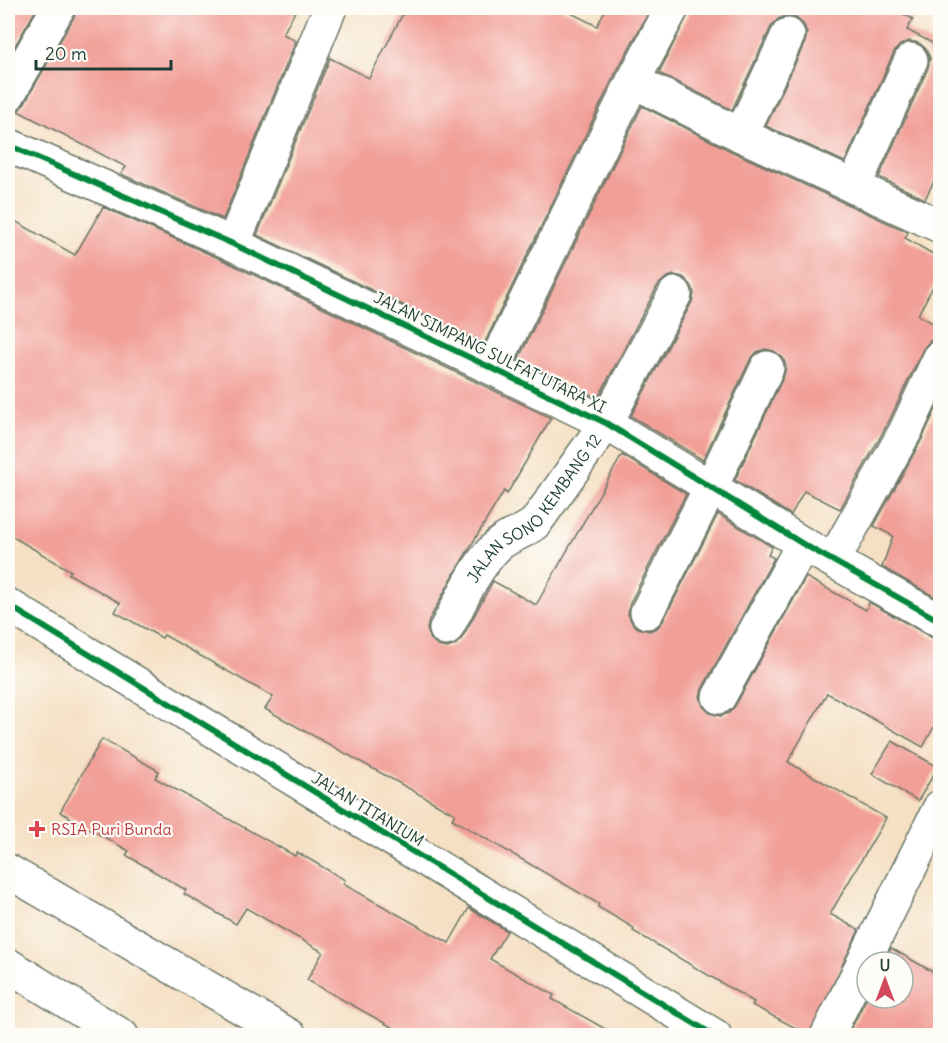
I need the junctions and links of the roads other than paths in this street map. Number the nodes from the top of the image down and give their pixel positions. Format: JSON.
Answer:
{"nodes":[{"id":1,"x":58,"y":8,"type":"edge"},
{"id":2,"x":330,"y":8,"type":"edge"},
{"id":3,"x":672,"y":8,"type":"edge"},
{"id":4,"x":788,"y":35,"type":"dead end"},
{"id":5,"x":911,"y":60,"type":"dead end"},
{"id":6,"x":633,"y":81,"type":"junction"},
{"id":7,"x":8,"y":94,"type":"edge"},
{"id":8,"x":741,"y":135,"type":"junction"},
{"id":9,"x":8,"y":145,"type":"edge"},
{"id":10,"x":854,"y":187,"type":"junction"},
{"id":11,"x":940,"y":226,"type":"edge"},
{"id":12,"x":233,"y":244,"type":"junction"},
{"id":13,"x":675,"y":294,"type":"dead end"},
{"id":14,"x":940,"y":357,"type":"edge"},
{"id":15,"x":493,"y":368,"type":"junction"},
{"id":16,"x":767,"y":368,"type":"dead end"},
{"id":17,"x":606,"y":423,"type":"junction"},
{"id":18,"x":711,"y":487,"type":"junction"},
{"id":19,"x":803,"y":544,"type":"junction"},
{"id":20,"x":834,"y":559,"type":"junction"},
{"id":21,"x":8,"y":605,"type":"edge"},
{"id":22,"x":647,"y":612,"type":"dead end"},
{"id":23,"x":940,"y":621,"type":"edge"},
{"id":24,"x":446,"y":629,"type":"dead end"},
{"id":25,"x":719,"y":698,"type":"dead end"},
{"id":26,"x":940,"y":807,"type":"edge"},
{"id":27,"x":8,"y":871,"type":"edge"},
{"id":28,"x":8,"y":965,"type":"edge"},
{"id":29,"x":122,"y":1035,"type":"edge"},
{"id":30,"x":290,"y":1035,"type":"edge"},
{"id":31,"x":715,"y":1035,"type":"edge"},
{"id":32,"x":827,"y":1035,"type":"edge"}],
"edges":[{"from":1,"to":7,"type":"street"},
{"from":2,"to":12,"type":"street"},
{"from":3,"to":6,"type":"street"},
{"from":4,"to":8,"type":"street"},
{"from":5,"to":10,"type":"street"},
{"from":6,"to":8,"type":"street"},
{"from":6,"to":15,"type":"street"},
{"from":8,"to":10,"type":"street"},
{"from":9,"to":12,"type":"street","name":"JALAN SIMPANG SULFAT UTARA XI"},
{"from":10,"to":11,"type":"street"},
{"from":12,"to":15,"type":"street","name":"JALAN SIMPANG SULFAT UTARA XI"},
{"from":13,"to":17,"type":"street","name":"JALAN SONO KEMBANG 12"},
{"from":14,"to":20,"type":"street"},
{"from":15,"to":17,"type":"street","name":"JALAN SIMPANG SULFAT UTARA XI"},
{"from":16,"to":18,"type":"street"},
{"from":17,"to":18,"type":"street","name":"JALAN SIMPANG SULFAT UTARA XI"},
{"from":17,"to":24,"type":"street","name":"JALAN SONO KEMBANG 12"},
{"from":18,"to":19,"type":"street","name":"JALAN SIMPANG SULFAT UTARA XI"},
{"from":18,"to":22,"type":"street"},
{"from":19,"to":20,"type":"street","name":"JALAN SIMPANG SULFAT UTARA XI"},
{"from":19,"to":25,"type":"street"},
{"from":20,"to":23,"type":"street","name":"JALAN SIMPANG SULFAT UTARA XI"},
{"from":21,"to":31,"type":"street","name":"JALAN TITANIUM"},
{"from":26,"to":32,"type":"street"},
{"from":27,"to":30,"type":"street"},
{"from":28,"to":29,"type":"street"}]}
